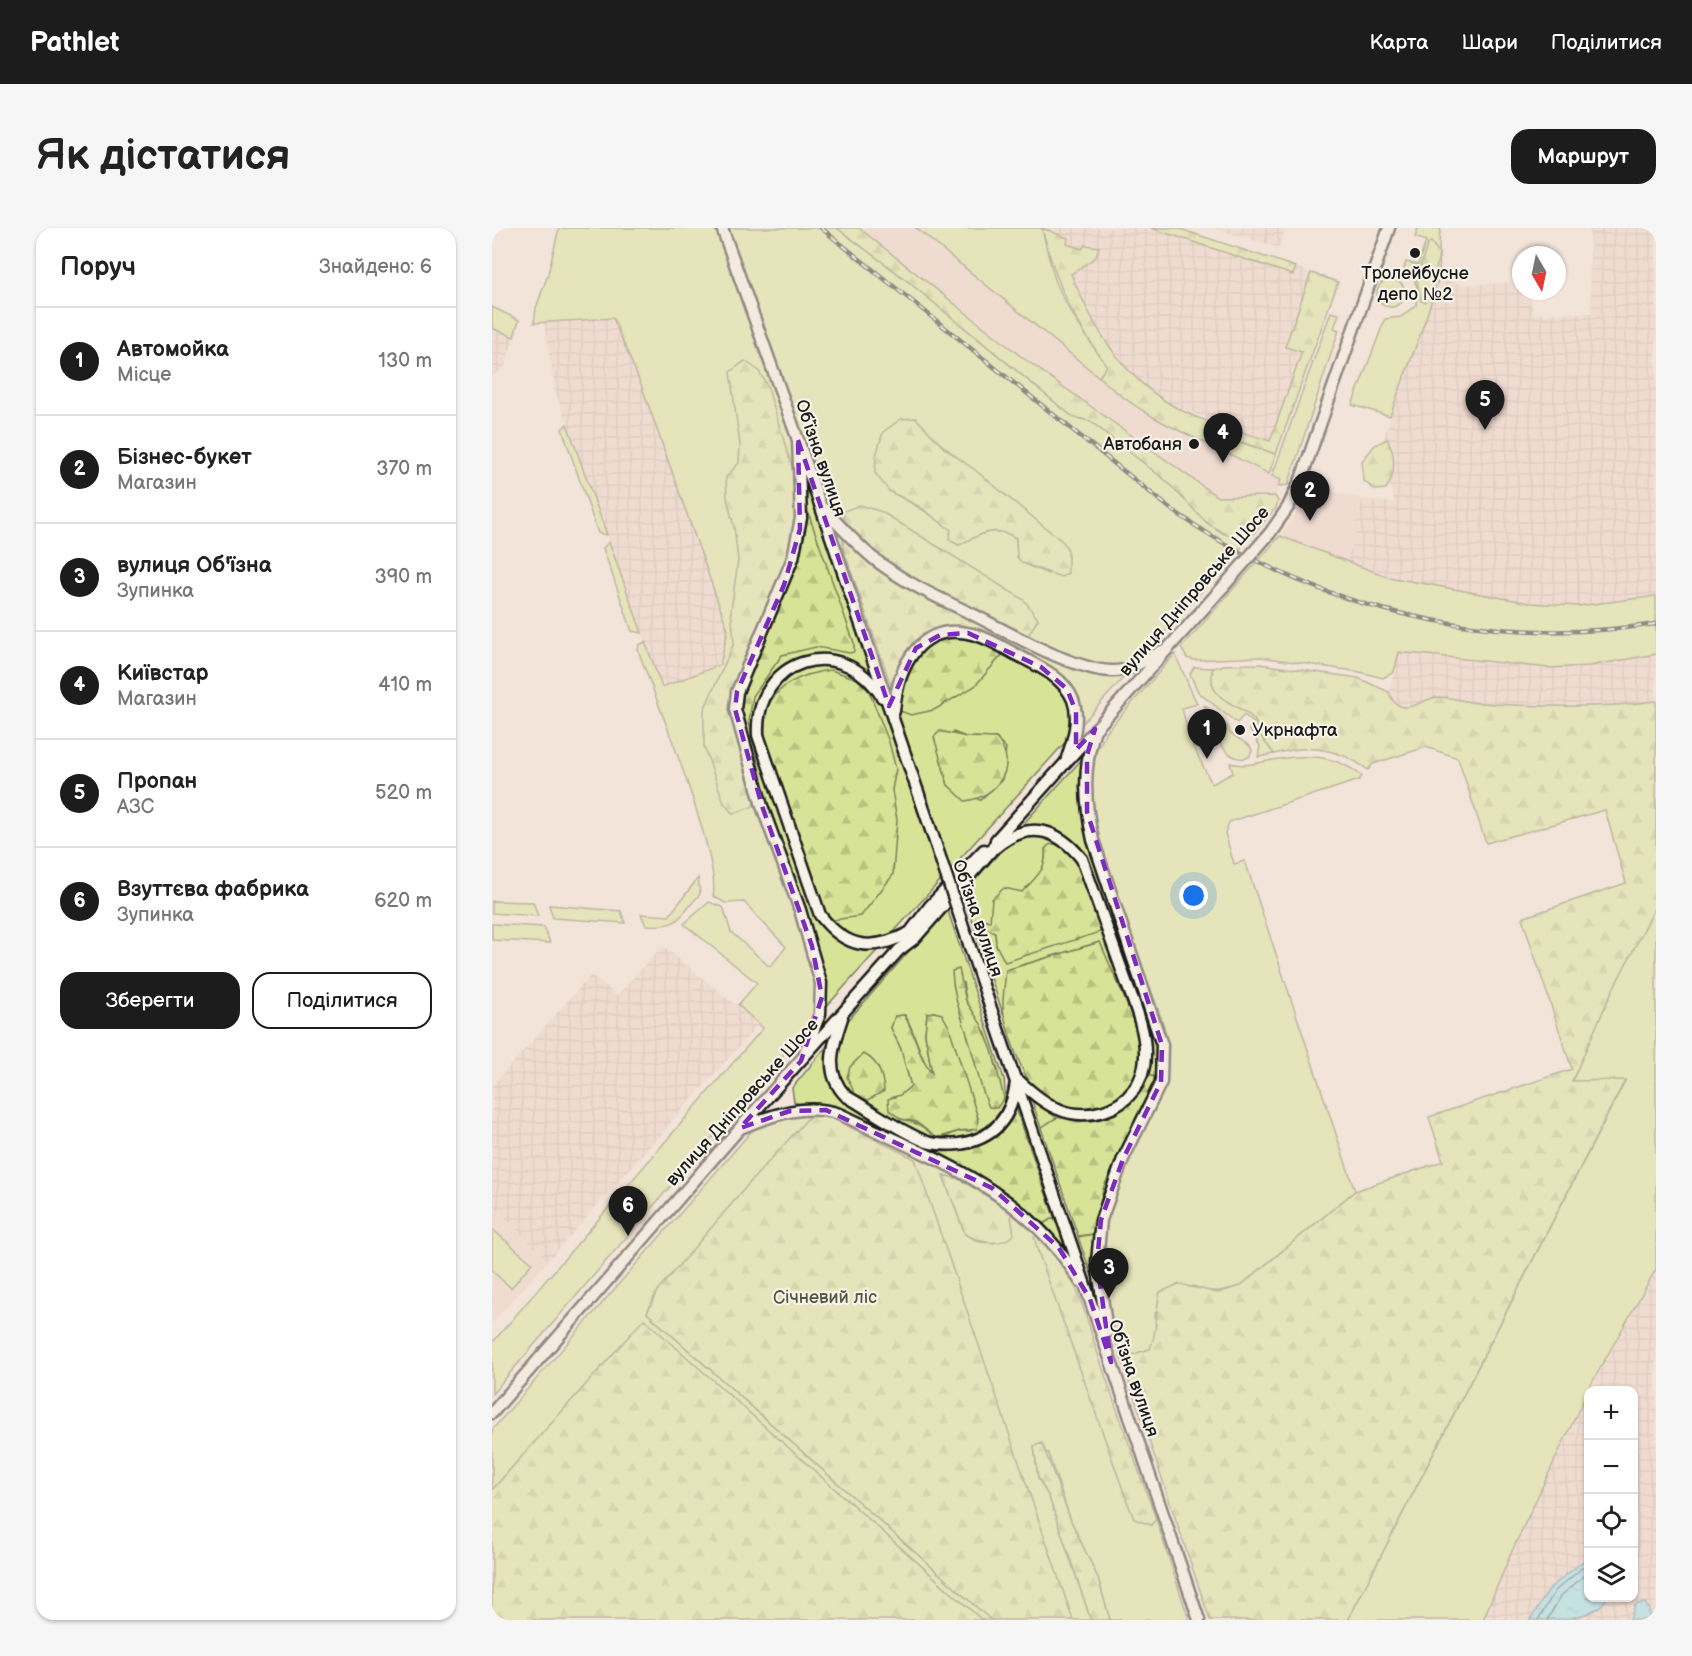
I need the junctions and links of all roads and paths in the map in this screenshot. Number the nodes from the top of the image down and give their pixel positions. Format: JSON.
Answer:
{"nodes":[{"id":1,"x":722,"y":228,"type":"edge"},
{"id":2,"x":1389,"y":228,"type":"edge"},
{"id":3,"x":798,"y":440,"type":"junction"},
{"id":4,"x":820,"y":504,"type":"junction"},
{"id":5,"x":1167,"y":648,"type":"junction"},
{"id":6,"x":893,"y":718,"type":"junction"},
{"id":7,"x":1095,"y":729,"type":"junction"},
{"id":8,"x":1065,"y":762,"type":"junction"},
{"id":9,"x":998,"y":838,"type":"junction"},
{"id":10,"x":991,"y":851,"type":"junction"},
{"id":11,"x":909,"y":933,"type":"junction"},
{"id":12,"x":899,"y":950,"type":"junction"},
{"id":13,"x":843,"y":1013,"type":"junction"},
{"id":14,"x":801,"y":1061,"type":"junction"},
{"id":15,"x":1017,"y":1078,"type":"junction"},
{"id":16,"x":740,"y":1128,"type":"junction"},
{"id":17,"x":1090,"y":1299,"type":"junction"},
{"id":18,"x":1111,"y":1362,"type":"junction"},
{"id":19,"x":492,"y":1413,"type":"edge"},
{"id":20,"x":1199,"y":1620,"type":"edge"}],
"edges":[{"from":1,"to":3,"type":"main road","name":"Обʼїзна вулиця"},
{"from":2,"to":5,"type":"main road","name":"вулиця Дніпровське Шосе","bridge":true},
{"from":3,"to":4,"type":"main road","name":"Обʼїзна вулиця"},
{"from":3,"to":14,"type":"main road"},
{"from":4,"to":5,"type":"main road"},
{"from":4,"to":6,"type":"main road","name":"Обʼїзна вулиця"},
{"from":5,"to":7,"type":"main road","name":"вулиця Дніпровське Шосе"},
{"from":6,"to":8,"type":"main road"},
{"from":6,"to":11,"type":"main road"},
{"from":6,"to":15,"type":"main road","name":"Обʼїзна вулиця","bridge":true},
{"from":7,"to":8,"type":"main road","name":"вулиця Дніпровське Шосе"},
{"from":7,"to":18,"type":"main road"},
{"from":8,"to":9,"type":"main road","name":"вулиця Дніпровське Шосе"},
{"from":9,"to":10,"type":"main road","name":"вулиця Дніпровське Шосе"},
{"from":9,"to":11,"type":"main road","name":"вулиця Дніпровське Шосе"},
{"from":10,"to":12,"type":"main road","name":"вулиця Дніпровське Шосе"},
{"from":10,"to":15,"type":"main road"},
{"from":11,"to":12,"type":"main road","name":"вулиця Дніпровське Шосе"},
{"from":12,"to":13,"type":"main road","name":"вулиця Дніпровське Шосе"},
{"from":13,"to":14,"type":"main road","name":"вулиця Дніпровське Шосе"},
{"from":13,"to":15,"type":"main road"},
{"from":14,"to":16,"type":"main road","name":"вулиця Дніпровське Шосе"},
{"from":15,"to":17,"type":"main road","name":"Обʼїзна вулиця"},
{"from":16,"to":17,"type":"main road"},
{"from":16,"to":19,"type":"main road","name":"вулиця Дніпровське Шосе"},
{"from":17,"to":18,"type":"main road","name":"Обʼїзна вулиця"},
{"from":18,"to":20,"type":"main road","name":"Обʼїзна вулиця"}]}
